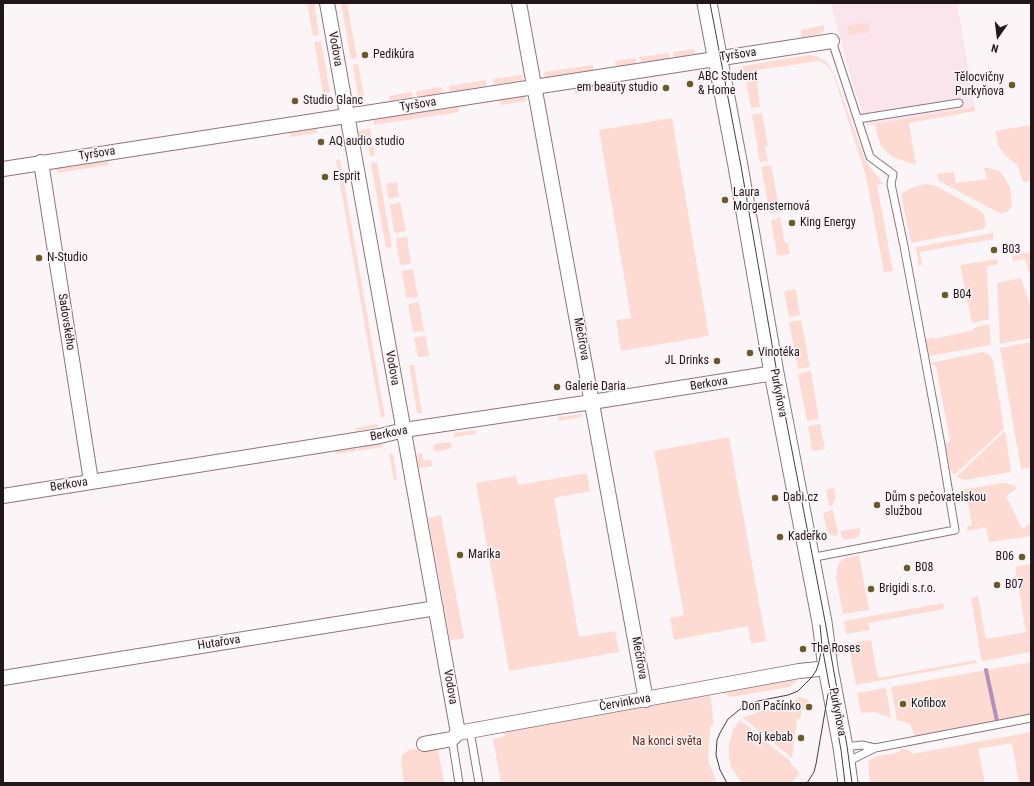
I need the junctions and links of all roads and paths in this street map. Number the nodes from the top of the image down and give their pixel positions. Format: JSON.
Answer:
{"nodes":[{"id":1,"x":327,"y":3,"type":"edge"},
{"id":2,"x":519,"y":3,"type":"edge"},
{"id":3,"x":707,"y":3,"type":"edge"},
{"id":4,"x":832,"y":41,"type":"joint"},
{"id":5,"x":718,"y":58,"type":"junction"},
{"id":6,"x":534,"y":87,"type":"junction"},
{"id":7,"x":960,"y":103,"type":"dead end"},
{"id":8,"x":347,"y":116,"type":"junction"},
{"id":9,"x":858,"y":120,"type":"junction"},
{"id":10,"x":41,"y":162,"type":"junction"},
{"id":11,"x":3,"y":169,"type":"edge"},
{"id":12,"x":774,"y":373,"type":"junction"},
{"id":13,"x":592,"y":402,"type":"junction"},
{"id":14,"x":404,"y":430,"type":"junction"},
{"id":15,"x":91,"y":482,"type":"junction"},
{"id":16,"x":3,"y":496,"type":"edge"},
{"id":17,"x":810,"y":558,"type":"junction"},
{"id":18,"x":436,"y":608,"type":"junction"},
{"id":19,"x":828,"y":668,"type":"junction"},
{"id":20,"x":3,"y":678,"type":"edge"},
{"id":21,"x":646,"y":700,"type":"junction"},
{"id":22,"x":1031,"y":718,"type":"edge"},
{"id":23,"x":460,"y":734,"type":"junction"},
{"id":24,"x":424,"y":744,"type":"dead end"},
{"id":25,"x":875,"y":748,"type":"junction"},
{"id":26,"x":845,"y":755,"type":"junction"},
{"id":27,"x":459,"y":783,"type":"edge"},
{"id":28,"x":479,"y":783,"type":"edge"},
{"id":29,"x":848,"y":783,"type":"edge"}],
"edges":[{"from":1,"to":8,"type":"street","name":"Vodova"},
{"from":2,"to":6,"type":"street","name":"Mečířova"},
{"from":3,"to":5,"type":"street","name":"Purkyňova"},
{"from":4,"to":5,"type":"street","name":"Tyršova"},
{"from":4,"to":9,"type":"lane"},
{"from":5,"to":6,"type":"street","name":"Tyršova"},
{"from":5,"to":12,"type":"street","name":"Purkyňova"},
{"from":6,"to":8,"type":"street","name":"Tyršova"},
{"from":6,"to":13,"type":"street","name":"Mečířova"},
{"from":7,"to":9,"type":"lane"},
{"from":8,"to":10,"type":"street","name":"Tyršova"},
{"from":8,"to":14,"type":"street","name":"Vodova"},
{"from":9,"to":17,"type":"lane"},
{"from":10,"to":11,"type":"street","name":"Tyršova"},
{"from":10,"to":15,"type":"street","name":"Sadovského"},
{"from":12,"to":13,"type":"street","name":"Berkova"},
{"from":12,"to":17,"type":"street","name":"Purkyňova"},
{"from":13,"to":14,"type":"street","name":"Berkova"},
{"from":13,"to":21,"type":"street","name":"Mečířova"},
{"from":14,"to":15,"type":"street","name":"Berkova"},
{"from":14,"to":18,"type":"street","name":"Vodova"},
{"from":15,"to":16,"type":"street","name":"Berkova"},
{"from":17,"to":19,"type":"street","name":"Purkyňova"},
{"from":18,"to":20,"type":"street","name":"Hutařova"},
{"from":18,"to":23,"type":"street","name":"Vodova"},
{"from":19,"to":21,"type":"street","name":"Červinkova"},
{"from":19,"to":26,"type":"street","name":"Purkyňova"},
{"from":21,"to":23,"type":"street","name":"Červinkova"},
{"from":22,"to":25,"type":"lane"},
{"from":23,"to":24,"type":"street","name":"Červinkova"},
{"from":23,"to":27,"type":"lane"},
{"from":23,"to":28,"type":"lane"},
{"from":25,"to":26,"type":"lane"},
{"from":25,"to":26,"type":"lane"},
{"from":26,"to":29,"type":"street","name":"Purkyňova"}]}
